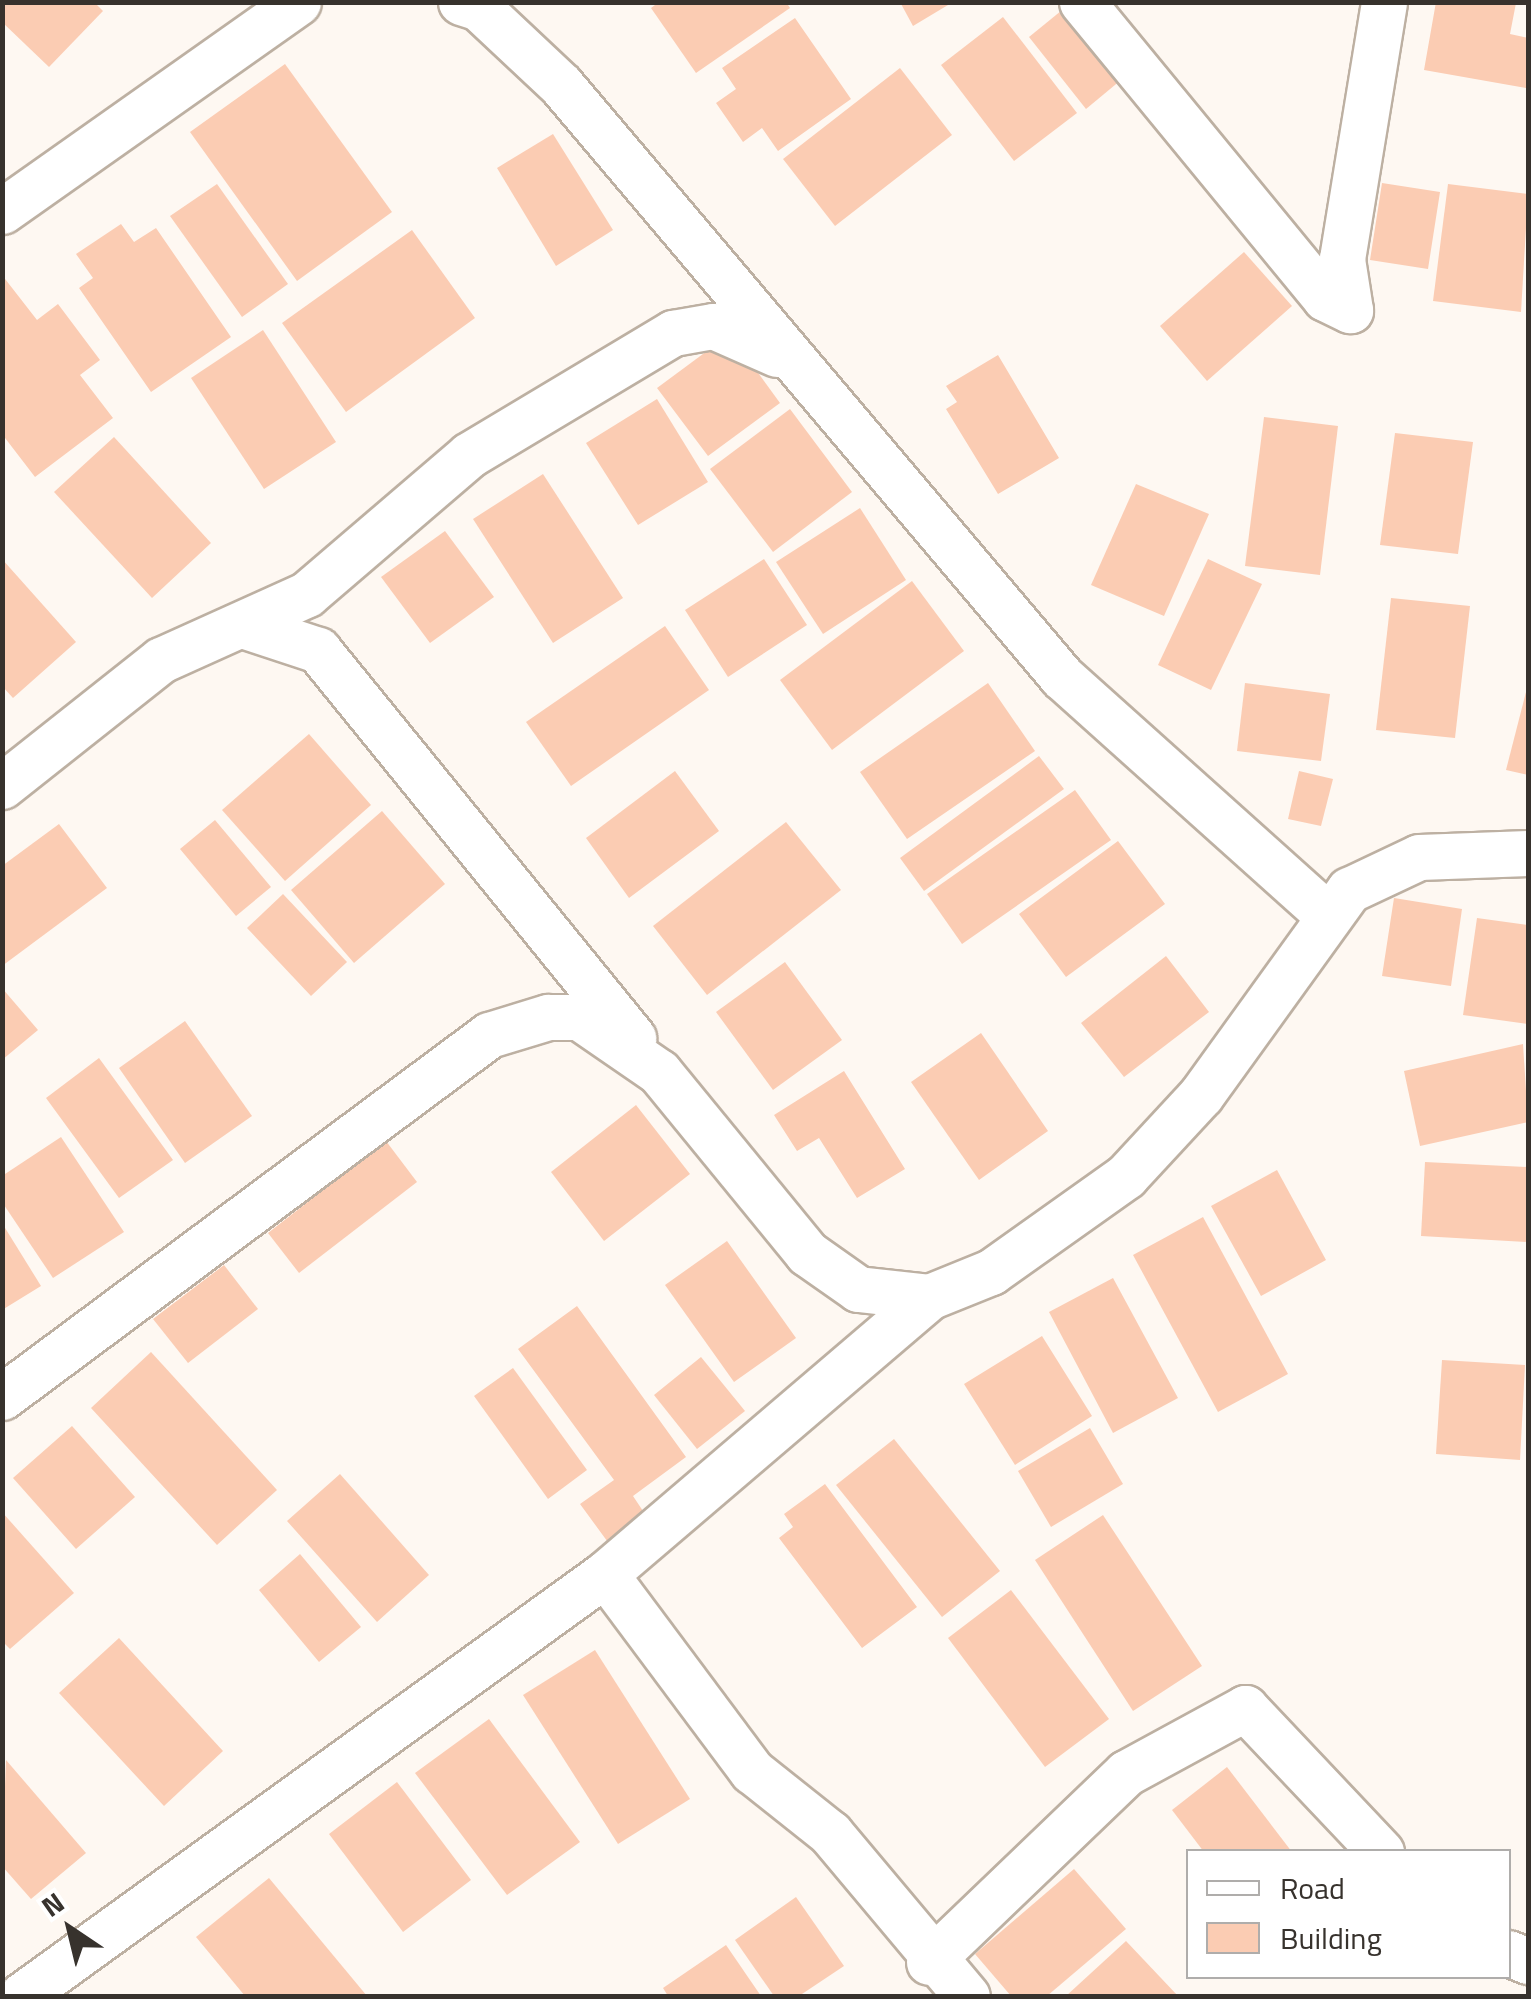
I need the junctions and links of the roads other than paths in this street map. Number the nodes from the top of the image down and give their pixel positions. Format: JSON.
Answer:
{"nodes":[{"id":1,"x":298,"y":2,"type":"edge"},
{"id":2,"x":462,"y":2,"type":"edge"},
{"id":3,"x":1082,"y":2,"type":"edge"},
{"id":4,"x":1384,"y":2,"type":"edge"},
{"id":5,"x":2,"y":212,"type":"edge"},
{"id":6,"x":788,"y":359,"type":"junction"},
{"id":7,"x":248,"y":627,"type":"junction"},
{"id":8,"x":2,"y":786,"type":"edge"},
{"id":9,"x":1528,"y":854,"type":"edge"},
{"id":10,"x":1325,"y":913,"type":"junction"},
{"id":11,"x":659,"y":1072,"type":"junction"},
{"id":12,"x":929,"y":1297,"type":"junction"},
{"id":13,"x":2,"y":1397,"type":"edge"},
{"id":14,"x":604,"y":1574,"type":"junction"},
{"id":15,"x":1378,"y":1849,"type":"edge"},
{"id":16,"x":929,"y":1962,"type":"junction"},
{"id":17,"x":21,"y":1996,"type":"edge"},
{"id":18,"x":967,"y":1996,"type":"edge"}],
"edges":[{"from":1,"to":5,"type":"street"},
{"from":2,"to":6,"type":"street"},
{"from":3,"to":4,"type":"street"},
{"from":6,"to":7,"type":"street"},
{"from":6,"to":10,"type":"street"},
{"from":7,"to":8,"type":"street"},
{"from":7,"to":11,"type":"street"},
{"from":9,"to":10,"type":"street"},
{"from":10,"to":12,"type":"street"},
{"from":11,"to":12,"type":"street"},
{"from":11,"to":13,"type":"street"},
{"from":12,"to":14,"type":"street"},
{"from":14,"to":16,"type":"street"},
{"from":14,"to":17,"type":"street"},
{"from":15,"to":16,"type":"street"},
{"from":16,"to":18,"type":"street"}]}
